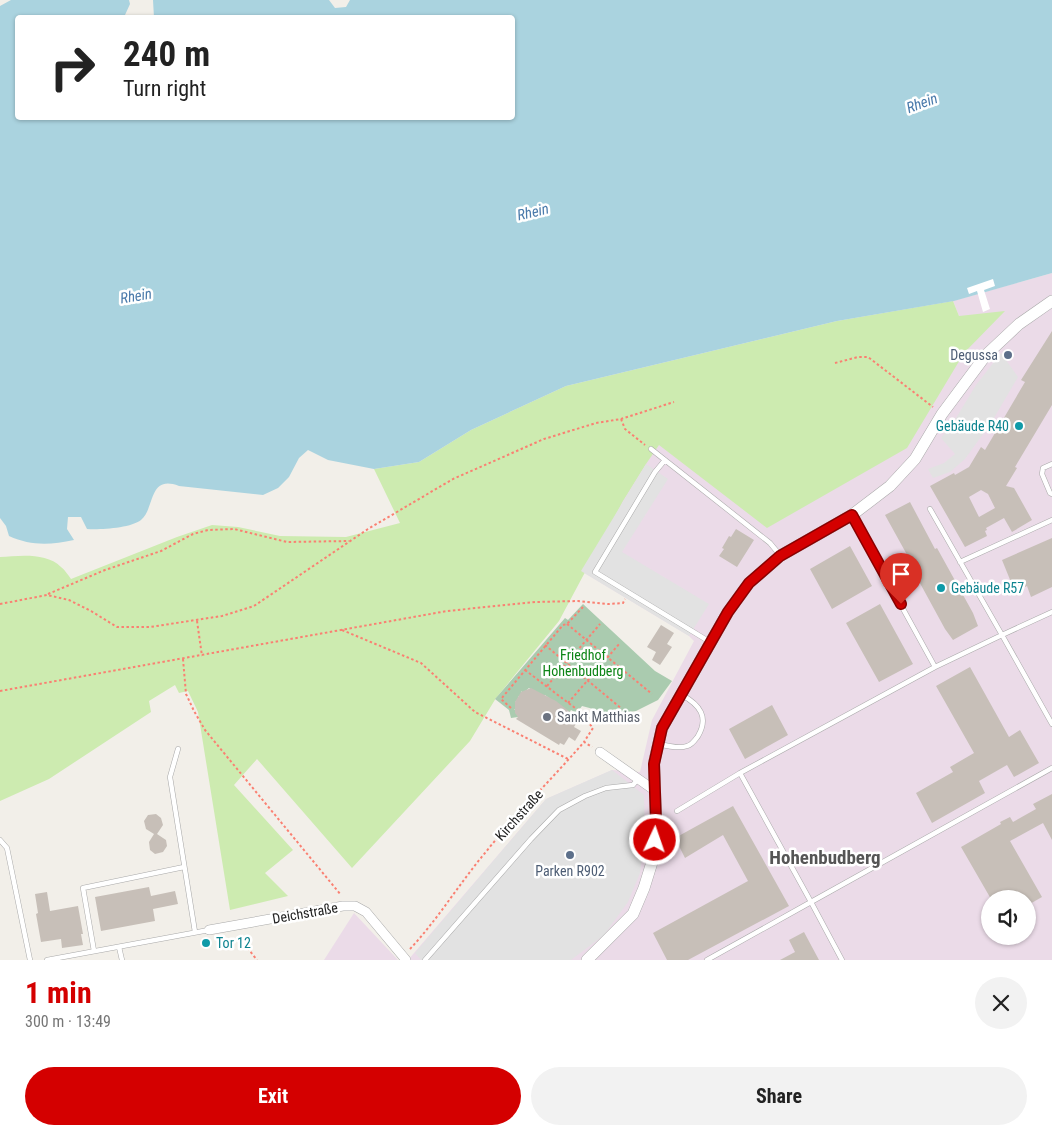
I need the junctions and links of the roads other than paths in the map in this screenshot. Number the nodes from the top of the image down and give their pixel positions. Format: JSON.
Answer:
{"nodes":[{"id":1,"x":1052,"y":301,"type":"edge"},
{"id":2,"x":650,"y":449,"type":"road end"},
{"id":3,"x":665,"y":460,"type":"junction"},
{"id":4,"x":1052,"y":464,"type":"edge"},
{"id":5,"x":1052,"y":494,"type":"edge"},
{"id":6,"x":930,"y":509,"type":"dead end"},
{"id":7,"x":852,"y":515,"type":"junction"},
{"id":8,"x":1052,"y":520,"type":"edge"},
{"id":9,"x":780,"y":556,"type":"junction"},
{"id":10,"x":960,"y":562,"type":"junction"},
{"id":11,"x":1052,"y":612,"type":"edge"},
{"id":12,"x":1002,"y":636,"type":"junction"},
{"id":13,"x":710,"y":642,"type":"junction"},
{"id":14,"x":935,"y":667,"type":"junction"},
{"id":15,"x":680,"y":694,"type":"junction"},
{"id":16,"x":1052,"y":724,"type":"edge"},
{"id":17,"x":658,"y":744,"type":"junction"},
{"id":18,"x":178,"y":749,"type":"dead end"},
{"id":19,"x":600,"y":752,"type":"road end"},
{"id":20,"x":1052,"y":768,"type":"edge"},
{"id":21,"x":740,"y":773,"type":"junction"},
{"id":22,"x":638,"y":779,"type":"junction"},
{"id":23,"x":654,"y":790,"type":"junction"},
{"id":24,"x":678,"y":811,"type":"dead end"},
{"id":25,"x":0,"y":840,"type":"edge"},
{"id":26,"x":184,"y":867,"type":"junction"},
{"id":27,"x":810,"y":902,"type":"junction"},
{"id":28,"x":209,"y":930,"type":"joint"},
{"id":29,"x":195,"y":932,"type":"junction"},
{"id":30,"x":119,"y":947,"type":"junction"},
{"id":31,"x":94,"y":951,"type":"junction"},
{"id":32,"x":405,"y":958,"type":"edge"},
{"id":33,"x":30,"y":960,"type":"edge"},
{"id":34,"x":47,"y":960,"type":"edge"},
{"id":35,"x":122,"y":960,"type":"edge"},
{"id":36,"x":425,"y":960,"type":"edge"},
{"id":37,"x":588,"y":960,"type":"edge"},
{"id":38,"x":707,"y":960,"type":"edge"},
{"id":39,"x":842,"y":960,"type":"edge"}],
"edges":[{"from":1,"to":7,"type":"street"},
{"from":2,"to":3,"type":"lane"},
{"from":3,"to":9,"type":"lane"},
{"from":3,"to":13,"type":"lane"},
{"from":4,"to":5,"type":"lane"},
{"from":6,"to":10,"type":"lane"},
{"from":7,"to":9,"type":"street"},
{"from":7,"to":14,"type":"lane"},
{"from":8,"to":10,"type":"lane"},
{"from":9,"to":13,"type":"street"},
{"from":10,"to":12,"type":"lane"},
{"from":11,"to":12,"type":"lane"},
{"from":12,"to":14,"type":"lane"},
{"from":12,"to":16,"type":"lane"},
{"from":13,"to":15,"type":"street"},
{"from":14,"to":21,"type":"lane"},
{"from":15,"to":17,"type":"street"},
{"from":15,"to":17,"type":"lane"},
{"from":17,"to":23,"type":"street"},
{"from":18,"to":26,"type":"lane"},
{"from":19,"to":22,"type":"street"},
{"from":20,"to":27,"type":"lane"},
{"from":21,"to":24,"type":"lane"},
{"from":21,"to":27,"type":"lane"},
{"from":22,"to":23,"type":"street"},
{"from":22,"to":36,"type":"lane"},
{"from":23,"to":37,"type":"street"},
{"from":25,"to":33,"type":"lane"},
{"from":26,"to":29,"type":"lane"},
{"from":26,"to":31,"type":"lane"},
{"from":27,"to":38,"type":"lane"},
{"from":27,"to":39,"type":"lane"},
{"from":28,"to":29,"type":"lane"},
{"from":28,"to":32,"type":"street","name":"Deichstraße"},
{"from":29,"to":30,"type":"lane"},
{"from":30,"to":31,"type":"lane"},
{"from":30,"to":35,"type":"lane"},
{"from":31,"to":34,"type":"lane"}]}
